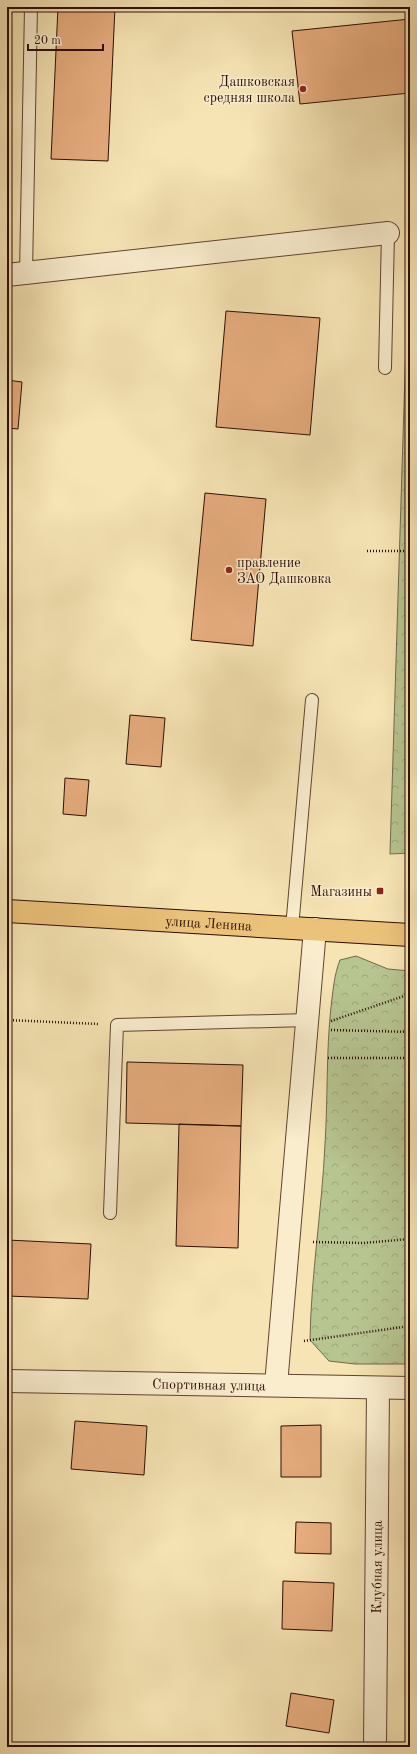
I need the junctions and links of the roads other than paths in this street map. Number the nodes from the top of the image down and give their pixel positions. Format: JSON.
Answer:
{"nodes":[{"id":1,"x":31,"y":7,"type":"edge"},
{"id":2,"x":388,"y":233,"type":"joint"},
{"id":3,"x":17,"y":274,"type":"edge"},
{"id":4,"x":384,"y":368,"type":"dead end"},
{"id":5,"x":312,"y":700,"type":"dead end"},
{"id":6,"x":7,"y":911,"type":"edge"},
{"id":7,"x":292,"y":928,"type":"junction"},
{"id":8,"x":315,"y":929,"type":"junction"},
{"id":9,"x":410,"y":935,"type":"edge"},
{"id":10,"x":306,"y":1024,"type":"junction"},
{"id":11,"x":110,"y":1213,"type":"dead end"},
{"id":12,"x":7,"y":1382,"type":"edge"},
{"id":13,"x":276,"y":1386,"type":"junction"},
{"id":14,"x":378,"y":1388,"type":"junction"},
{"id":15,"x":410,"y":1388,"type":"edge"},
{"id":16,"x":375,"y":1747,"type":"edge"}],
"edges":[{"from":1,"to":3,"type":"lane"},
{"from":2,"to":3,"type":"street"},
{"from":2,"to":4,"type":"lane"},
{"from":5,"to":7,"type":"lane"},
{"from":6,"to":7,"type":"main road","name":"улица Ленина"},
{"from":7,"to":8,"type":"main road","name":"улица Ленина"},
{"from":8,"to":9,"type":"main road","name":"улица Ленина"},
{"from":8,"to":10,"type":"street"},
{"from":10,"to":11,"type":"lane"},
{"from":10,"to":13,"type":"street"},
{"from":12,"to":13,"type":"street","name":"Спортивная улица"},
{"from":13,"to":14,"type":"street","name":"Спортивная улица"},
{"from":14,"to":15,"type":"street","name":"Спортивная улица"},
{"from":14,"to":16,"type":"street","name":"Клубная улица"}]}
